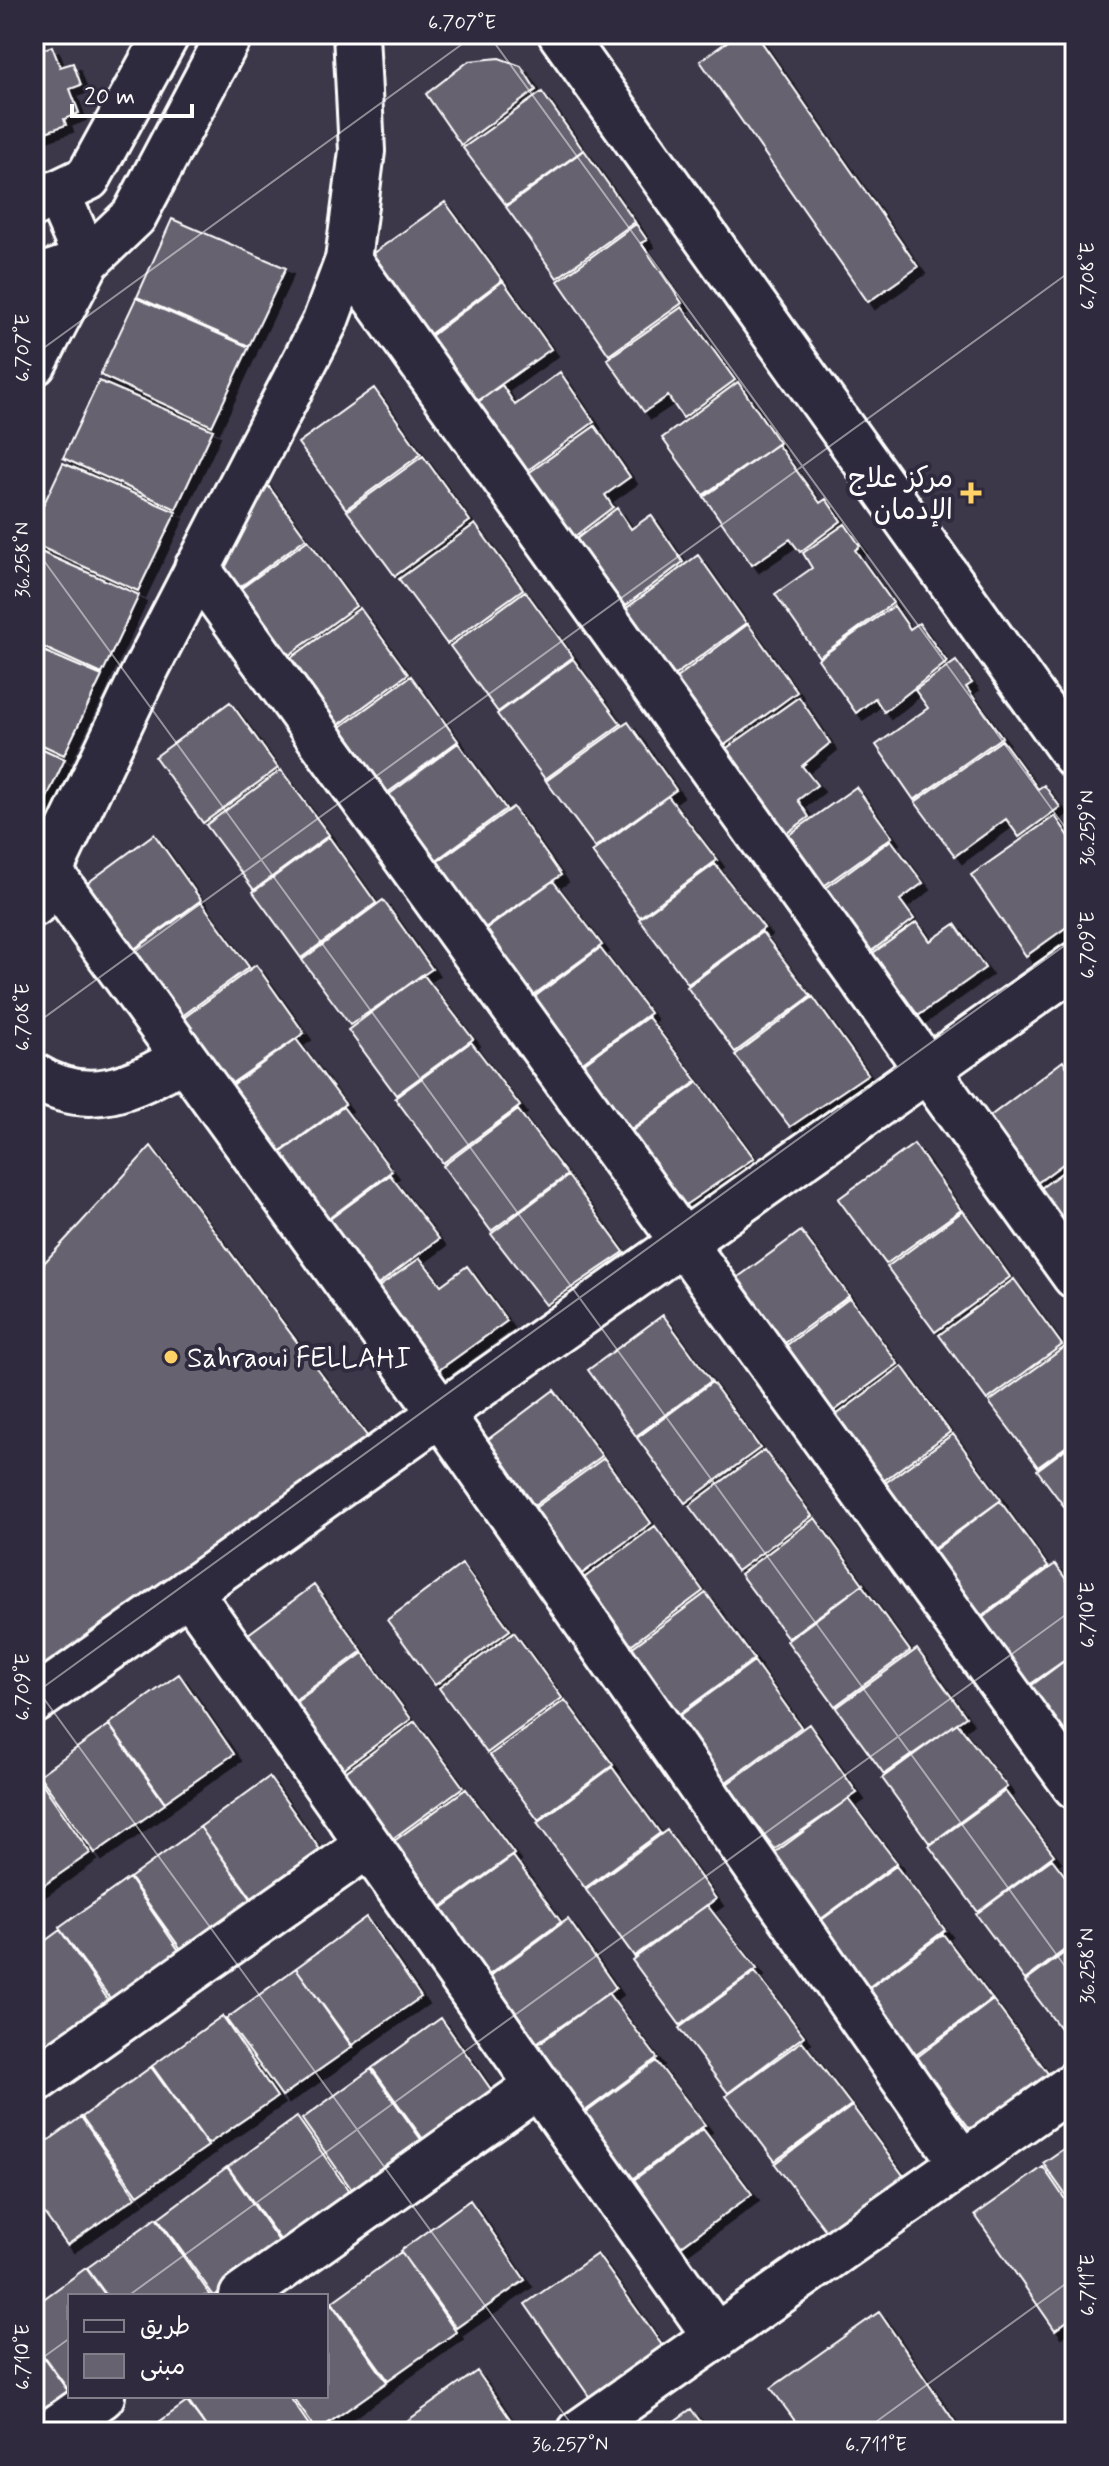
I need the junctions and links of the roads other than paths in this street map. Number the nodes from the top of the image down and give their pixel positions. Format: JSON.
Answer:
{"nodes":[{"id":1,"x":167,"y":34,"type":"edge"},
{"id":2,"x":230,"y":34,"type":"edge"},
{"id":3,"x":356,"y":34,"type":"edge"},
{"id":4,"x":561,"y":34,"type":"edge"},
{"id":5,"x":46,"y":200,"type":"edge"},
{"id":6,"x":348,"y":260,"type":"junction"},
{"id":7,"x":87,"y":261,"type":"junction"},
{"id":8,"x":34,"y":279,"type":"edge"},
{"id":9,"x":34,"y":363,"type":"edge"},
{"id":10,"x":197,"y":568,"type":"junction"},
{"id":11,"x":1075,"y":756,"type":"edge"},
{"id":12,"x":42,"y":888,"type":"edge"},
{"id":13,"x":1075,"y":965,"type":"edge"},
{"id":14,"x":184,"y":1058,"type":"junction"},
{"id":15,"x":925,"y":1068,"type":"junction"},
{"id":16,"x":34,"y":1076,"type":"edge"},
{"id":17,"x":683,"y":1240,"type":"junction"},
{"id":18,"x":1075,"y":1276,"type":"edge"},
{"id":19,"x":440,"y":1412,"type":"junction"},
{"id":20,"x":189,"y":1591,"type":"junction"},
{"id":21,"x":34,"y":1701,"type":"edge"},
{"id":22,"x":1075,"y":1786,"type":"edge"},
{"id":23,"x":368,"y":1845,"type":"junction"},
{"id":24,"x":34,"y":2081,"type":"edge"},
{"id":25,"x":1075,"y":2084,"type":"edge"},
{"id":26,"x":539,"y":2085,"type":"junction"},
{"id":27,"x":962,"y":2163,"type":"junction"},
{"id":28,"x":245,"y":2294,"type":"edge"},
{"id":29,"x":716,"y":2337,"type":"junction"},
{"id":30,"x":99,"y":2398,"type":"edge"},
{"id":31,"x":51,"y":2432,"type":"edge"},
{"id":32,"x":580,"y":2432,"type":"edge"}],
"edges":[{"from":1,"to":5,"type":"street"},
{"from":2,"to":7,"type":"street"},
{"from":3,"to":6,"type":"street"},
{"from":4,"to":11,"type":"street"},
{"from":5,"to":7,"type":"street"},
{"from":6,"to":10,"type":"street"},
{"from":6,"to":15,"type":"street"},
{"from":7,"to":8,"type":"street"},
{"from":7,"to":9,"type":"street"},
{"from":10,"to":12,"type":"street"},
{"from":10,"to":17,"type":"street"},
{"from":12,"to":14,"type":"street"},
{"from":13,"to":15,"type":"street"},
{"from":14,"to":16,"type":"street"},
{"from":14,"to":19,"type":"street"},
{"from":15,"to":17,"type":"street"},
{"from":15,"to":18,"type":"street"},
{"from":17,"to":19,"type":"street"},
{"from":17,"to":22,"type":"street"},
{"from":19,"to":20,"type":"street"},
{"from":19,"to":27,"type":"street"},
{"from":20,"to":21,"type":"street"},
{"from":20,"to":23,"type":"street"},
{"from":23,"to":24,"type":"street"},
{"from":23,"to":26,"type":"street"},
{"from":25,"to":27,"type":"street"},
{"from":26,"to":28,"type":"street"},
{"from":26,"to":29,"type":"street"},
{"from":27,"to":29,"type":"street"},
{"from":29,"to":32,"type":"street"},
{"from":30,"to":31,"type":"street"}]}
